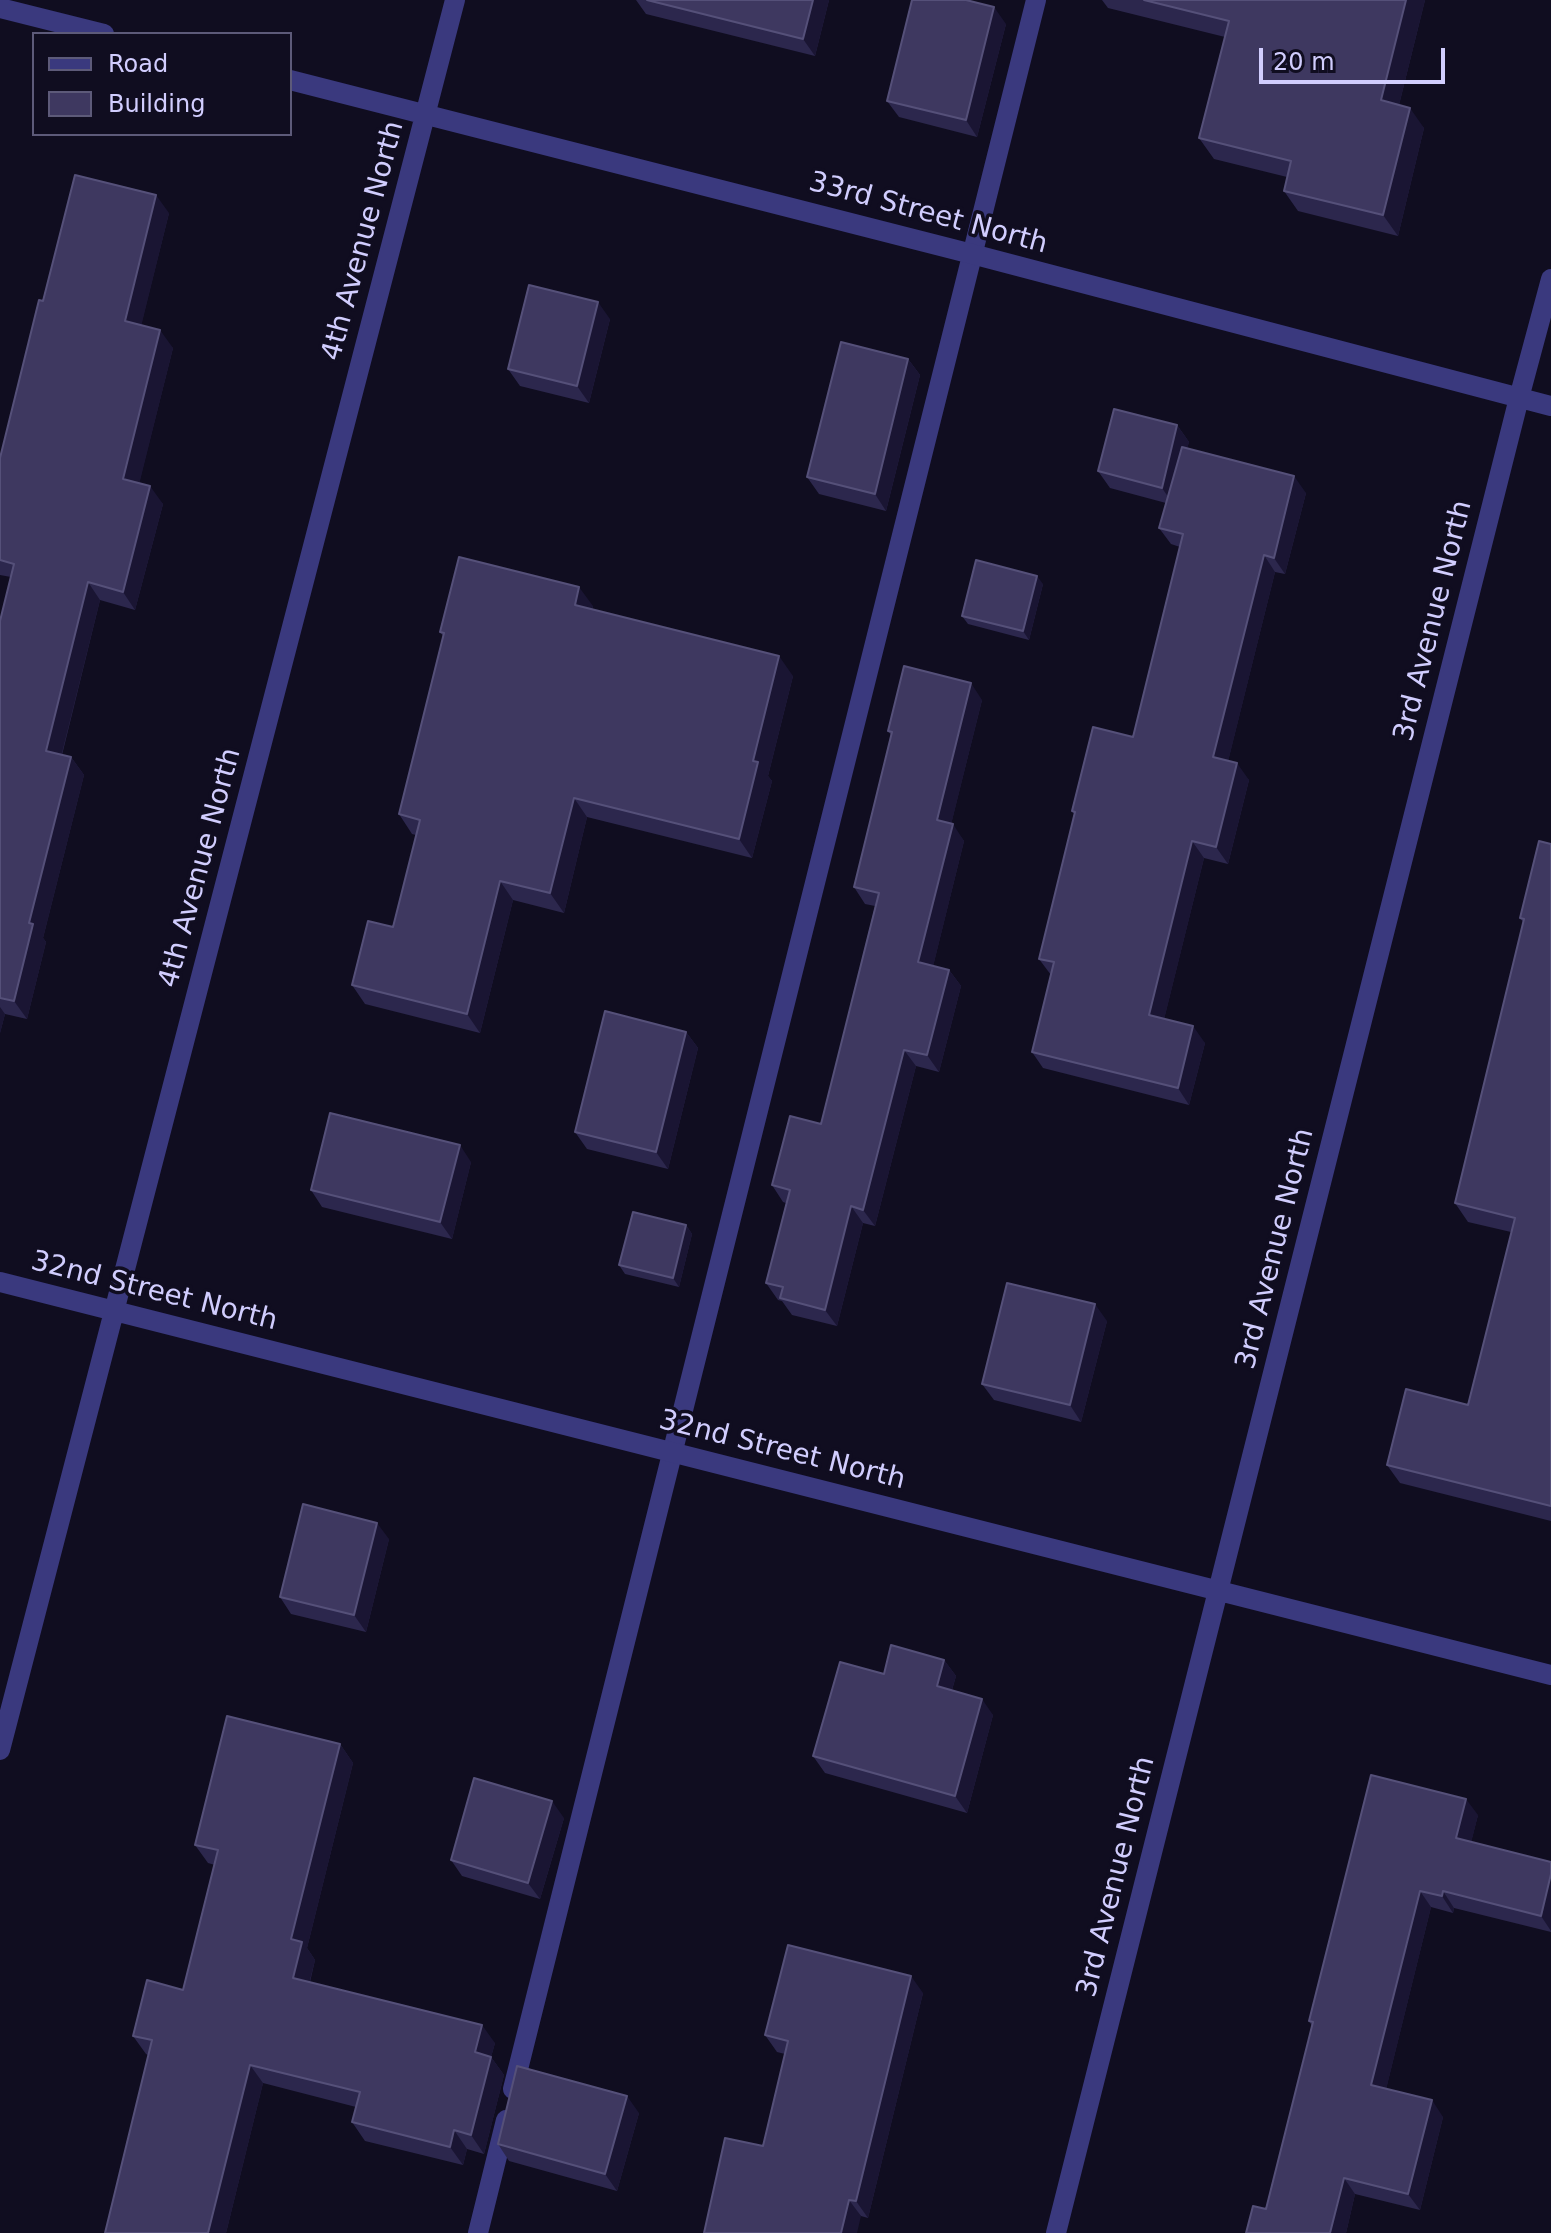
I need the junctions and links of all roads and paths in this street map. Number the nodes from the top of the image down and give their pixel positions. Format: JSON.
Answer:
{"nodes":[{"id":1,"x":455,"y":0,"type":"edge"},
{"id":2,"x":1036,"y":0,"type":"edge"},
{"id":3,"x":0,"y":8,"type":"edge"},
{"id":4,"x":96,"y":32,"type":"edge"},
{"id":5,"x":292,"y":80,"type":"edge"},
{"id":6,"x":426,"y":114,"type":"junction"},
{"id":7,"x":972,"y":254,"type":"junction"},
{"id":8,"x":1551,"y":279,"type":"edge"},
{"id":9,"x":1519,"y":398,"type":"junction"},
{"id":10,"x":1551,"y":406,"type":"edge"},
{"id":11,"x":0,"y":1282,"type":"edge"},
{"id":12,"x":115,"y":1312,"type":"junction"},
{"id":13,"x":673,"y":1452,"type":"junction"},
{"id":14,"x":1219,"y":1591,"type":"junction"},
{"id":15,"x":1551,"y":1675,"type":"edge"},
{"id":16,"x":0,"y":1750,"type":"edge"},
{"id":17,"x":478,"y":2233,"type":"edge"},
{"id":18,"x":1056,"y":2233,"type":"edge"}],
"edges":[{"from":1,"to":6,"type":"street","name":"4th Avenue North"},
{"from":2,"to":7,"type":"street"},
{"from":3,"to":4,"type":"street"},
{"from":5,"to":6,"type":"street","name":"33rd Street North"},
{"from":6,"to":7,"type":"street","name":"33rd Street North"},
{"from":6,"to":12,"type":"street","name":"4th Avenue North"},
{"from":7,"to":9,"type":"street","name":"33rd Street North"},
{"from":7,"to":13,"type":"street"},
{"from":8,"to":9,"type":"street","name":"3rd Avenue North"},
{"from":9,"to":10,"type":"street","name":"33rd Street North"},
{"from":9,"to":14,"type":"street","name":"3rd Avenue North"},
{"from":11,"to":12,"type":"street","name":"32nd Street North"},
{"from":12,"to":13,"type":"street","name":"32nd Street North"},
{"from":12,"to":16,"type":"street","name":"4th Avenue North"},
{"from":13,"to":14,"type":"street","name":"32nd Street North"},
{"from":13,"to":17,"type":"street"},
{"from":14,"to":15,"type":"street","name":"32nd Street North"},
{"from":14,"to":18,"type":"street","name":"3rd Avenue North"}]}
